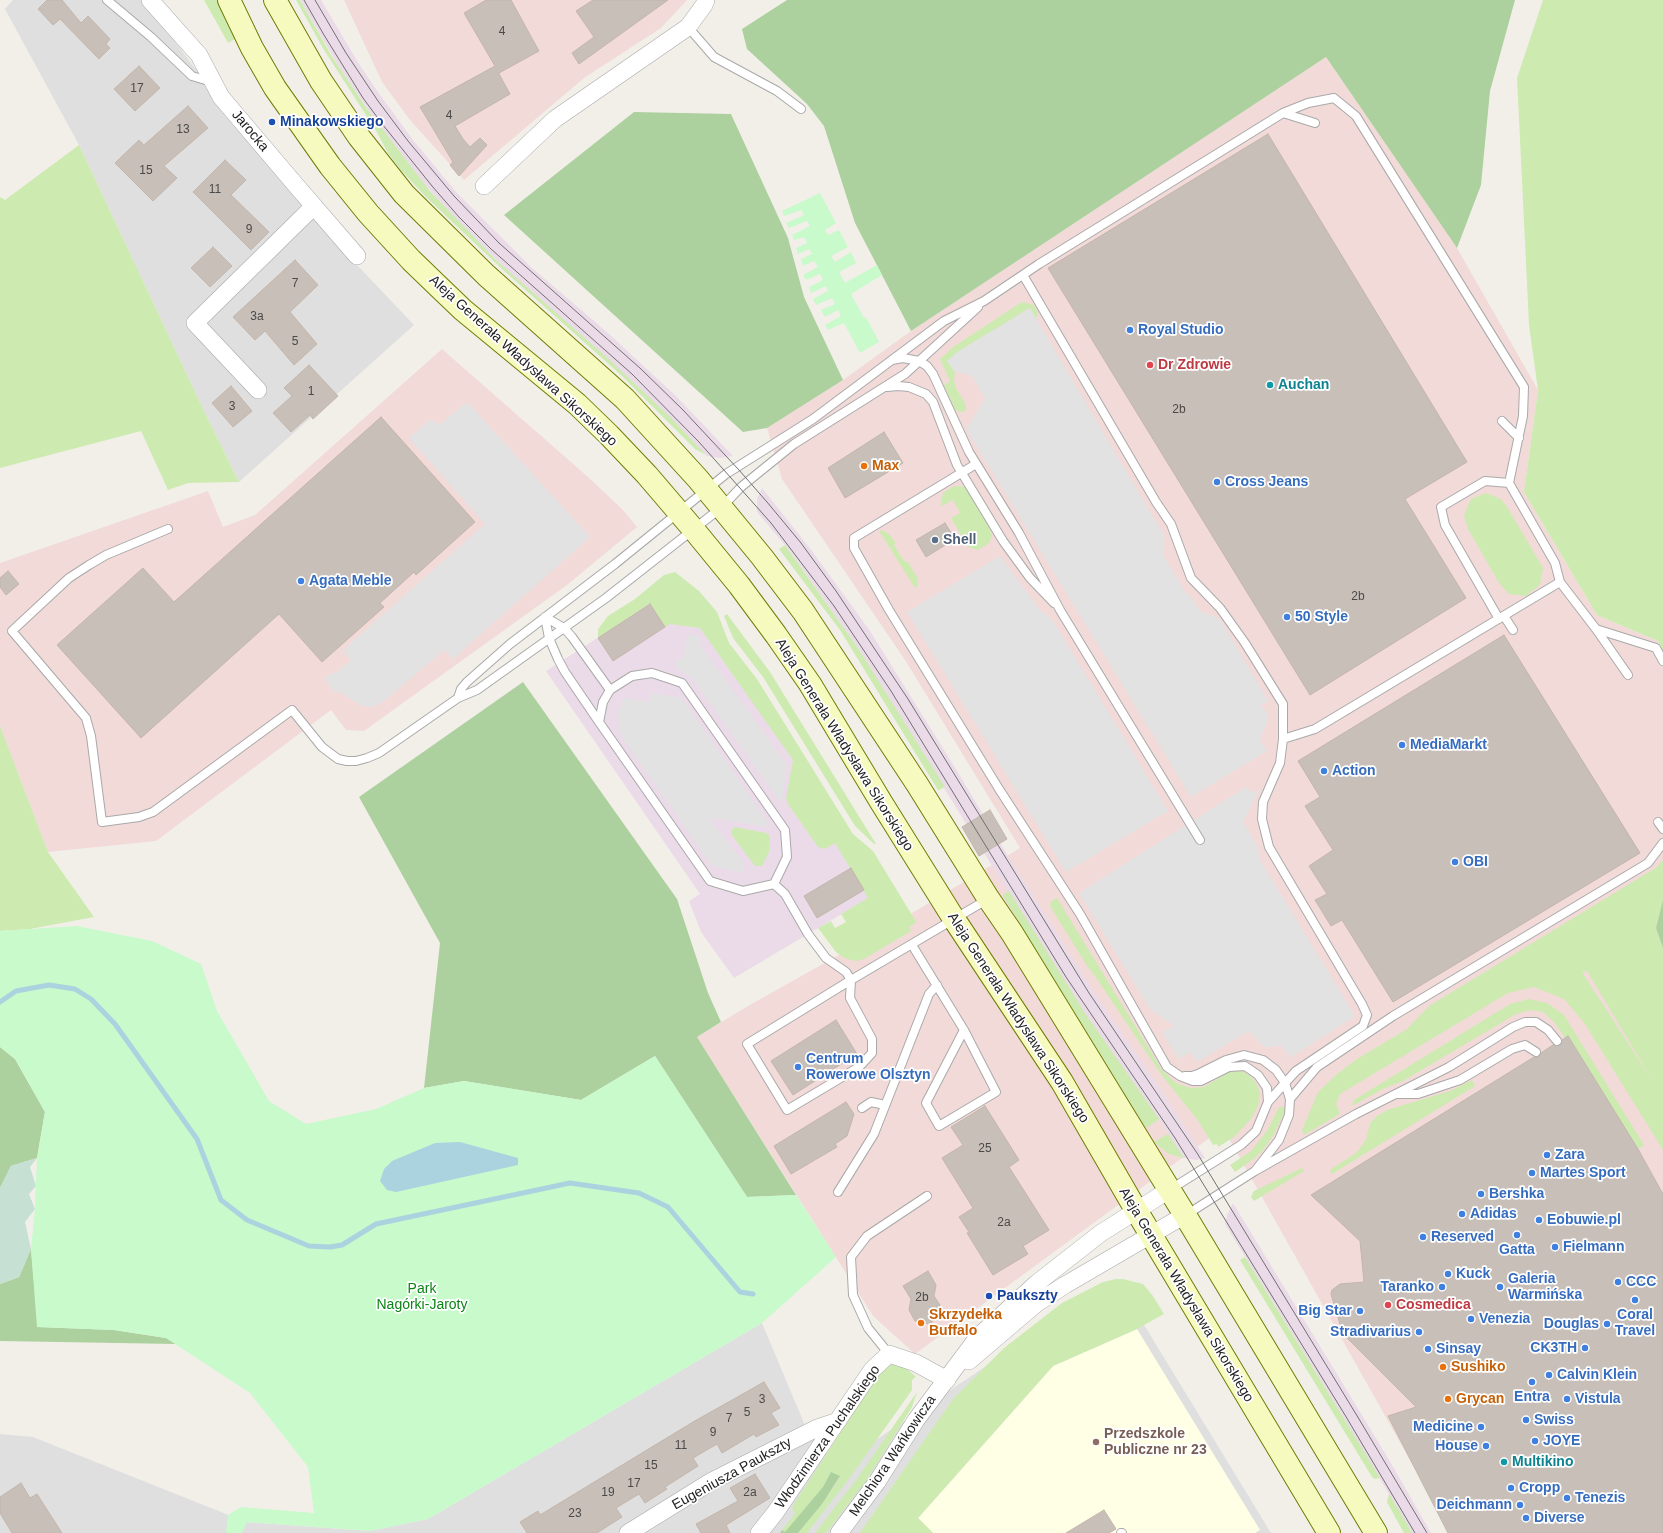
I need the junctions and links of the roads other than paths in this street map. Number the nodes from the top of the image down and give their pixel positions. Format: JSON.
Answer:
{"nodes":[{"id":1,"x":107,"y":0,"type":"edge"},
{"id":2,"x":150,"y":0,"type":"edge"},
{"id":3,"x":229,"y":0,"type":"edge"},
{"id":4,"x":275,"y":0,"type":"edge"},
{"id":5,"x":706,"y":0,"type":"edge"},
{"id":6,"x":688,"y":27,"type":"junction"},
{"id":7,"x":213,"y":82,"type":"junction"},
{"id":8,"x":802,"y":109,"type":"dead end"},
{"id":9,"x":1282,"y":113,"type":"junction"},
{"id":10,"x":1314,"y":123,"type":"dead end"},
{"id":11,"x":484,"y":186,"type":"dead end"},
{"id":12,"x":314,"y":206,"type":"junction"},
{"id":13,"x":357,"y":256,"type":"dead end"},
{"id":14,"x":1023,"y":275,"type":"junction"},
{"id":15,"x":984,"y":301,"type":"junction"},
{"id":16,"x":890,"y":361,"type":"junction"},
{"id":17,"x":919,"y":361,"type":"junction"},
{"id":18,"x":882,"y":389,"type":"junction"},
{"id":19,"x":258,"y":390,"type":"dead end"},
{"id":20,"x":1502,"y":421,"type":"dead end"},
{"id":21,"x":1519,"y":438,"type":"junction"},
{"id":22,"x":976,"y":464,"type":"junction"},
{"id":23,"x":962,"y":472,"type":"junction"},
{"id":24,"x":1509,"y":483,"type":"junction"},
{"id":25,"x":707,"y":490,"type":"junction"},
{"id":26,"x":722,"y":507,"type":"junction"},
{"id":27,"x":679,"y":513,"type":"junction"},
{"id":28,"x":168,"y":529,"type":"dead end"},
{"id":29,"x":694,"y":530,"type":"junction"},
{"id":30,"x":1560,"y":582,"type":"junction"},
{"id":31,"x":1060,"y":610,"type":"junction"},
{"id":32,"x":544,"y":617,"type":"junction"},
{"id":33,"x":1502,"y":617,"type":"junction"},
{"id":34,"x":564,"y":628,"type":"junction"},
{"id":35,"x":1596,"y":629,"type":"junction"},
{"id":36,"x":1513,"y":630,"type":"dead end"},
{"id":37,"x":549,"y":638,"type":"junction"},
{"id":38,"x":1663,"y":661,"type":"edge"},
{"id":39,"x":1628,"y":675,"type":"dead end"},
{"id":40,"x":610,"y":690,"type":"junction"},
{"id":41,"x":458,"y":698,"type":"junction"},
{"id":42,"x":599,"y":722,"type":"junction"},
{"id":43,"x":1283,"y":740,"type":"junction"},
{"id":44,"x":1200,"y":840,"type":"dead end"},
{"id":45,"x":1663,"y":843,"type":"edge"},
{"id":46,"x":774,"y":884,"type":"junction"},
{"id":47,"x":988,"y":898,"type":"junction"},
{"id":48,"x":954,"y":919,"type":"junction"},
{"id":49,"x":912,"y":945,"type":"junction"},
{"id":50,"x":851,"y":980,"type":"junction"},
{"id":51,"x":937,"y":985,"type":"junction"},
{"id":52,"x":964,"y":1030,"type":"junction"},
{"id":53,"x":1557,"y":1041,"type":"dead end"},
{"id":54,"x":1536,"y":1052,"type":"dead end"},
{"id":55,"x":1180,"y":1076,"type":"junction"},
{"id":56,"x":1285,"y":1083,"type":"junction"},
{"id":57,"x":1395,"y":1094,"type":"junction"},
{"id":58,"x":1290,"y":1099,"type":"junction"},
{"id":59,"x":1268,"y":1102,"type":"junction"},
{"id":60,"x":885,"y":1105,"type":"junction"},
{"id":61,"x":862,"y":1108,"type":"dead end"},
{"id":62,"x":1255,"y":1171,"type":"junction"},
{"id":63,"x":1169,"y":1190,"type":"junction"},
{"id":64,"x":838,"y":1192,"type":"dead end"},
{"id":65,"x":927,"y":1196,"type":"dead end"},
{"id":66,"x":1136,"y":1210,"type":"junction"},
{"id":67,"x":1185,"y":1215,"type":"junction"},
{"id":68,"x":1152,"y":1236,"type":"junction"},
{"id":69,"x":889,"y":1354,"type":"junction"},
{"id":70,"x":947,"y":1380,"type":"junction"},
{"id":71,"x":838,"y":1421,"type":"junction"},
{"id":72,"x":1326,"y":1532,"type":"edge"},
{"id":73,"x":628,"y":1533,"type":"edge"},
{"id":74,"x":759,"y":1533,"type":"edge"},
{"id":75,"x":839,"y":1533,"type":"edge"},
{"id":76,"x":1376,"y":1533,"type":"edge"}],
"edges":[{"from":1,"to":7,"type":"lane"},
{"from":2,"to":7,"type":"street","name":"Jarocka"},
{"from":3,"to":27,"type":"main road","name":"Aleja Generała Władysława Sikorskiego"},
{"from":4,"to":25,"type":"main road"},
{"from":5,"to":6,"type":"street"},
{"from":6,"to":8,"type":"lane"},
{"from":6,"to":11,"type":"street"},
{"from":7,"to":12,"type":"street","name":"Jarocka"},
{"from":9,"to":10,"type":"lane"},
{"from":9,"to":14,"type":"lane"},
{"from":9,"to":21,"type":"lane"},
{"from":12,"to":13,"type":"street","name":"Jarocka"},
{"from":12,"to":19,"type":"street"},
{"from":14,"to":15,"type":"lane"},
{"from":14,"to":43,"type":"lane"},
{"from":15,"to":16,"type":"lane"},
{"from":15,"to":17,"type":"lane"},
{"from":16,"to":17,"type":"lane"},
{"from":16,"to":25,"type":"lane"},
{"from":17,"to":18,"type":"lane"},
{"from":17,"to":22,"type":"lane"},
{"from":18,"to":23,"type":"lane"},
{"from":18,"to":26,"type":"lane"},
{"from":20,"to":21,"type":"lane"},
{"from":21,"to":24,"type":"lane"},
{"from":22,"to":23,"type":"lane"},
{"from":22,"to":31,"type":"lane"},
{"from":23,"to":31,"type":"lane"},
{"from":23,"to":55,"type":"lane"},
{"from":24,"to":30,"type":"lane"},
{"from":24,"to":33,"type":"lane"},
{"from":25,"to":26,"type":"main road"},
{"from":25,"to":27,"type":"lane"},
{"from":26,"to":29,"type":"lane"},
{"from":26,"to":47,"type":"main road"},
{"from":27,"to":29,"type":"main road","name":"Aleja Generała Władysława Sikorskiego"},
{"from":27,"to":32,"type":"lane"},
{"from":28,"to":41,"type":"lane"},
{"from":29,"to":34,"type":"lane"},
{"from":29,"to":48,"type":"main road","name":"Aleja Generała Władysława Sikorskiego"},
{"from":30,"to":33,"type":"lane"},
{"from":30,"to":35,"type":"lane"},
{"from":31,"to":44,"type":"lane"},
{"from":32,"to":34,"type":"lane"},
{"from":32,"to":37,"type":"lane"},
{"from":32,"to":41,"type":"lane"},
{"from":33,"to":36,"type":"lane"},
{"from":33,"to":43,"type":"lane"},
{"from":34,"to":37,"type":"lane"},
{"from":34,"to":40,"type":"lane"},
{"from":35,"to":38,"type":"lane"},
{"from":35,"to":39,"type":"lane"},
{"from":37,"to":41,"type":"lane"},
{"from":37,"to":42,"type":"lane"},
{"from":40,"to":42,"type":"lane"},
{"from":40,"to":46,"type":"lane"},
{"from":42,"to":46,"type":"lane"},
{"from":43,"to":56,"type":"lane"},
{"from":45,"to":58,"type":"lane"},
{"from":46,"to":50,"type":"lane"},
{"from":47,"to":48,"type":"lane"},
{"from":47,"to":63,"type":"main road"},
{"from":48,"to":49,"type":"lane"},
{"from":48,"to":66,"type":"main road","name":"Aleja Generała Władysława Sikorskiego"},
{"from":49,"to":50,"type":"lane"},
{"from":49,"to":51,"type":"lane"},
{"from":50,"to":50,"type":"lane"},
{"from":51,"to":52,"type":"lane"},
{"from":51,"to":60,"type":"lane"},
{"from":52,"to":52,"type":"lane"},
{"from":53,"to":57,"type":"lane"},
{"from":54,"to":57,"type":"lane"},
{"from":55,"to":56,"type":"lane"},
{"from":55,"to":59,"type":"lane"},
{"from":56,"to":58,"type":"lane"},
{"from":56,"to":59,"type":"lane"},
{"from":57,"to":62,"type":"lane"},
{"from":58,"to":62,"type":"lane"},
{"from":59,"to":63,"type":"lane"},
{"from":60,"to":61,"type":"lane"},
{"from":60,"to":64,"type":"lane"},
{"from":62,"to":67,"type":"lane"},
{"from":63,"to":66,"type":"street","name":"Melchiora Wańkowicza"},
{"from":63,"to":67,"type":"main road"},
{"from":65,"to":69,"type":"lane"},
{"from":66,"to":68,"type":"main road","name":"Aleja Generała Władysława Sikorskiego"},
{"from":66,"to":70,"type":"street","name":"Melchiora Wańkowicza"},
{"from":67,"to":68,"type":"street","name":"Melchiora Wańkowicza"},
{"from":67,"to":76,"type":"main road"},
{"from":68,"to":70,"type":"street","name":"Melchiora Wańkowicza"},
{"from":68,"to":72,"type":"main road","name":"Aleja Generała Władysława Sikorskiego"},
{"from":69,"to":70,"type":"street","name":"Włodzimierza Puchalskiego"},
{"from":69,"to":71,"type":"street","name":"Włodzimierza Puchalskiego"},
{"from":70,"to":75,"type":"street","name":"Melchiora Wańkowicza"},
{"from":71,"to":73,"type":"street","name":"Eugeniusza Paukszty"},
{"from":71,"to":74,"type":"street","name":"Włodzimierza Puchalskiego"}]}
